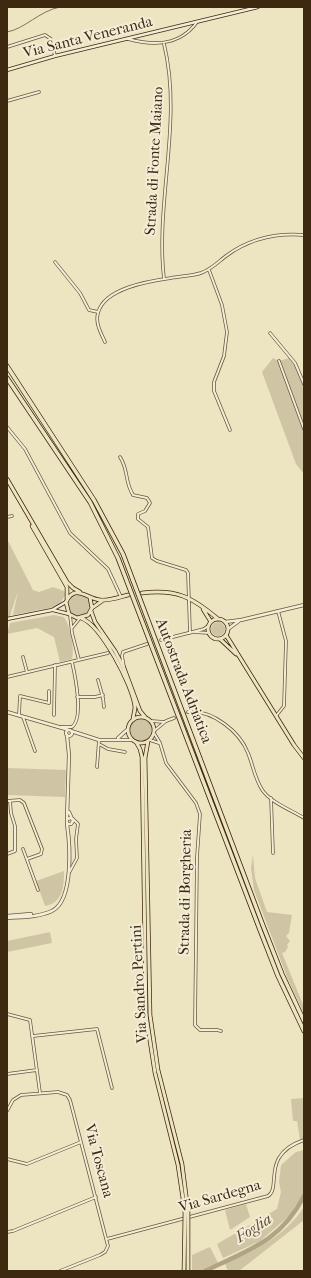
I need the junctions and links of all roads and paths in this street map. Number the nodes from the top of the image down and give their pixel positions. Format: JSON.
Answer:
{"nodes":[{"id":1,"x":258,"y":7,"type":"edge"},
{"id":2,"x":197,"y":22,"type":"junction"},
{"id":3,"x":128,"y":39,"type":"junction"},
{"id":4,"x":164,"y":44,"type":"junction"},
{"id":5,"x":7,"y":47,"type":"edge"},
{"id":6,"x":55,"y":56,"type":"junction"},
{"id":7,"x":7,"y":70,"type":"edge"},
{"id":8,"x":39,"y":92,"type":"dead end"},
{"id":9,"x":7,"y":100,"type":"edge"},
{"id":10,"x":304,"y":235,"type":"edge"},
{"id":11,"x":55,"y":262,"type":"dead end"},
{"id":12,"x":209,"y":270,"type":"junction"},
{"id":13,"x":164,"y":279,"type":"junction"},
{"id":14,"x":98,"y":312,"type":"junction"},
{"id":15,"x":270,"y":333,"type":"dead end"},
{"id":16,"x":105,"y":342,"type":"dead end"},
{"id":17,"x":279,"y":361,"type":"dead end"},
{"id":18,"x":7,"y":366,"type":"edge"},
{"id":19,"x":7,"y":378,"type":"edge"},
{"id":20,"x":304,"y":384,"type":"edge"},
{"id":21,"x":7,"y":427,"type":"edge"},
{"id":22,"x":304,"y":429,"type":"edge"},
{"id":23,"x":230,"y":430,"type":"dead end"},
{"id":24,"x":120,"y":457,"type":"dead end"},
{"id":25,"x":7,"y":479,"type":"edge"},
{"id":26,"x":7,"y":483,"type":"edge"},
{"id":27,"x":12,"y":516,"type":"dead end"},
{"id":28,"x":7,"y":517,"type":"edge"},
{"id":29,"x":80,"y":592,"type":"junction"},
{"id":30,"x":142,"y":593,"type":"dead end"},
{"id":31,"x":128,"y":596,"type":"dead end"},
{"id":32,"x":121,"y":597,"type":"junction"},
{"id":33,"x":188,"y":597,"type":"junction"},
{"id":34,"x":90,"y":598,"type":"junction"},
{"id":35,"x":66,"y":600,"type":"junction"},
{"id":36,"x":103,"y":600,"type":"junction"},
{"id":37,"x":304,"y":605,"type":"edge"},
{"id":38,"x":201,"y":606,"type":"junction"},
{"id":39,"x":92,"y":609,"type":"junction"},
{"id":40,"x":52,"y":610,"type":"junction"},
{"id":41,"x":278,"y":611,"type":"junction"},
{"id":42,"x":70,"y":614,"type":"junction"},
{"id":43,"x":81,"y":618,"type":"junction"},
{"id":44,"x":7,"y":619,"type":"edge"},
{"id":45,"x":218,"y":619,"type":"junction"},
{"id":46,"x":241,"y":620,"type":"junction"},
{"id":47,"x":211,"y":622,"type":"junction"},
{"id":48,"x":226,"y":622,"type":"junction"},
{"id":49,"x":208,"y":626,"type":"junction"},
{"id":50,"x":72,"y":629,"type":"junction"},
{"id":51,"x":228,"y":629,"type":"junction"},
{"id":52,"x":191,"y":632,"type":"junction"},
{"id":53,"x":209,"y":633,"type":"junction"},
{"id":54,"x":226,"y":635,"type":"junction"},
{"id":55,"x":220,"y":639,"type":"junction"},
{"id":56,"x":161,"y":640,"type":"dead end"},
{"id":57,"x":147,"y":644,"type":"dead end"},
{"id":58,"x":108,"y":653,"type":"dead end"},
{"id":59,"x":23,"y":657,"type":"dead end"},
{"id":60,"x":79,"y":660,"type":"junction"},
{"id":61,"x":242,"y":661,"type":"junction"},
{"id":62,"x":72,"y":662,"type":"junction"},
{"id":63,"x":55,"y":666,"type":"junction"},
{"id":64,"x":124,"y":668,"type":"junction"},
{"id":65,"x":27,"y":672,"type":"junction"},
{"id":66,"x":7,"y":677,"type":"edge"},
{"id":67,"x":98,"y":680,"type":"dead end"},
{"id":68,"x":49,"y":691,"type":"dead end"},
{"id":69,"x":103,"y":695,"type":"junction"},
{"id":70,"x":77,"y":697,"type":"junction"},
{"id":71,"x":104,"y":707,"type":"dead end"},
{"id":72,"x":7,"y":712,"type":"edge"},
{"id":73,"x":188,"y":712,"type":"tunnel mouth"},
{"id":74,"x":19,"y":715,"type":"junction"},
{"id":75,"x":54,"y":715,"type":"dead end"},
{"id":76,"x":23,"y":716,"type":"junction"},
{"id":77,"x":276,"y":716,"type":"junction"},
{"id":78,"x":145,"y":717,"type":"junction"},
{"id":79,"x":174,"y":718,"type":"tunnel mouth"},
{"id":80,"x":133,"y":720,"type":"junction"},
{"id":81,"x":151,"y":721,"type":"junction"},
{"id":82,"x":166,"y":721,"type":"junction"},
{"id":83,"x":52,"y":726,"type":"junction"},
{"id":84,"x":59,"y":728,"type":"junction"},
{"id":85,"x":128,"y":728,"type":"junction"},
{"id":86,"x":70,"y":730,"type":"junction"},
{"id":87,"x":154,"y":732,"type":"junction"},
{"id":88,"x":79,"y":733,"type":"junction"},
{"id":89,"x":67,"y":734,"type":"junction"},
{"id":90,"x":72,"y":735,"type":"junction"},
{"id":91,"x":116,"y":739,"type":"junction"},
{"id":92,"x":99,"y":740,"type":"junction"},
{"id":93,"x":132,"y":740,"type":"junction"},
{"id":94,"x":149,"y":740,"type":"junction"},
{"id":95,"x":136,"y":742,"type":"junction"},
{"id":96,"x":160,"y":743,"type":"junction"},
{"id":97,"x":99,"y":744,"type":"junction"},
{"id":98,"x":69,"y":748,"type":"junction"},
{"id":99,"x":35,"y":751,"type":"dead end"},
{"id":100,"x":125,"y":752,"type":"dead end"},
{"id":101,"x":304,"y":758,"type":"edge"},
{"id":102,"x":97,"y":767,"type":"dead end"},
{"id":103,"x":271,"y":798,"type":"junction"},
{"id":104,"x":8,"y":801,"type":"edge"},
{"id":105,"x":68,"y":811,"type":"junction"},
{"id":106,"x":67,"y":818,"type":"junction"},
{"id":107,"x":304,"y":818,"type":"edge"},
{"id":108,"x":72,"y":819,"type":"junction"},
{"id":109,"x":72,"y":823,"type":"junction"},
{"id":110,"x":67,"y":824,"type":"junction"},
{"id":111,"x":77,"y":826,"type":"junction"},
{"id":112,"x":68,"y":832,"type":"junction"},
{"id":113,"x":23,"y":849,"type":"dead end"},
{"id":114,"x":273,"y":853,"type":"dead end"},
{"id":115,"x":7,"y":854,"type":"edge"},
{"id":116,"x":68,"y":855,"type":"junction"},
{"id":117,"x":27,"y":859,"type":"junction"},
{"id":118,"x":76,"y":861,"type":"junction"},
{"id":119,"x":68,"y":876,"type":"junction"},
{"id":120,"x":38,"y":890,"type":"dead end"},
{"id":121,"x":7,"y":917,"type":"edge"},
{"id":122,"x":7,"y":1014,"type":"edge"},
{"id":123,"x":304,"y":1021,"type":"edge"},
{"id":124,"x":221,"y":1031,"type":"dead end"},
{"id":125,"x":304,"y":1031,"type":"edge"},
{"id":126,"x":33,"y":1036,"type":"junction"},
{"id":127,"x":37,"y":1070,"type":"junction"},
{"id":128,"x":7,"y":1074,"type":"edge"},
{"id":129,"x":112,"y":1088,"type":"dead end"},
{"id":130,"x":40,"y":1093,"type":"junction"},
{"id":131,"x":7,"y":1111,"type":"edge"},
{"id":132,"x":304,"y":1140,"type":"edge"},
{"id":133,"x":81,"y":1142,"type":"junction"},
{"id":134,"x":7,"y":1159,"type":"edge"},
{"id":135,"x":96,"y":1197,"type":"junction"},
{"id":136,"x":186,"y":1211,"type":"junction"},
{"id":137,"x":7,"y":1232,"type":"edge"},
{"id":138,"x":107,"y":1239,"type":"junction"},
{"id":139,"x":60,"y":1271,"type":"edge"},
{"id":140,"x":184,"y":1271,"type":"edge"},
{"id":141,"x":188,"y":1271,"type":"edge"}],
"edges":[{"from":1,"to":2,"type":"street","name":"Via Santa Veneranda"},
{"from":2,"to":3,"type":"street","name":"Via Santa Veneranda"},
{"from":2,"to":4,"type":"street"},
{"from":3,"to":4,"type":"street"},
{"from":3,"to":6,"type":"street","name":"Via Santa Veneranda"},
{"from":4,"to":13,"type":"street","name":"Strada di Fonte Maiano"},
{"from":5,"to":6,"type":"street"},
{"from":6,"to":7,"type":"street","name":"Via Santa Veneranda"},
{"from":8,"to":9,"type":"street"},
{"from":10,"to":12,"type":"street"},
{"from":11,"to":14,"type":"street"},
{"from":12,"to":13,"type":"street"},
{"from":12,"to":23,"type":"street"},
{"from":13,"to":14,"type":"street"},
{"from":14,"to":16,"type":"street"},
{"from":15,"to":20,"type":"street"},
{"from":17,"to":22,"type":"street"},
{"from":18,"to":123,"type":"highway","name":"Autostrada Adriatica"},
{"from":19,"to":125,"type":"highway","name":"Autostrada Adriatica"},
{"from":21,"to":32,"type":"street"},
{"from":24,"to":33,"type":"street"},
{"from":25,"to":29,"type":"main road"},
{"from":26,"to":35,"type":"main road"},
{"from":27,"to":28,"type":"street"},
{"from":29,"to":34,"type":"main road"},
{"from":29,"to":35,"type":"main road"},
{"from":30,"to":33,"type":"main road"},
{"from":31,"to":32,"type":"main road"},
{"from":32,"to":36,"type":"main road"},
{"from":33,"to":38,"type":"main road"},
{"from":33,"to":52,"type":"street"},
{"from":34,"to":36,"type":"main road"},
{"from":34,"to":39,"type":"main road"},
{"from":35,"to":40,"type":"street"},
{"from":35,"to":42,"type":"main road"},
{"from":36,"to":39,"type":"main road"},
{"from":37,"to":41,"type":"street"},
{"from":38,"to":45,"type":"main road"},
{"from":38,"to":47,"type":"main road"},
{"from":39,"to":43,"type":"main road"},
{"from":39,"to":64,"type":"main road"},
{"from":40,"to":42,"type":"street"},
{"from":40,"to":44,"type":"street"},
{"from":41,"to":46,"type":"street"},
{"from":41,"to":77,"type":"street"},
{"from":42,"to":43,"type":"main road"},
{"from":42,"to":50,"type":"street"},
{"from":43,"to":50,"type":"street"},
{"from":43,"to":80,"type":"main road"},
{"from":45,"to":47,"type":"main road"},
{"from":45,"to":48,"type":"main road"},
{"from":46,"to":48,"type":"street"},
{"from":46,"to":51,"type":"street"},
{"from":47,"to":49,"type":"main road"},
{"from":48,"to":51,"type":"main road"},
{"from":49,"to":52,"type":"street"},
{"from":49,"to":53,"type":"main road"},
{"from":50,"to":60,"type":"street"},
{"from":51,"to":54,"type":"main road"},
{"from":52,"to":53,"type":"street"},
{"from":52,"to":56,"type":"street"},
{"from":53,"to":55,"type":"main road"},
{"from":54,"to":55,"type":"main road"},
{"from":54,"to":61,"type":"main road"},
{"from":55,"to":61,"type":"main road"},
{"from":57,"to":64,"type":"street"},
{"from":58,"to":60,"type":"street"},
{"from":59,"to":65,"type":"street"},
{"from":60,"to":62,"type":"street"},
{"from":61,"to":77,"type":"main road"},
{"from":62,"to":63,"type":"street"},
{"from":62,"to":70,"type":"street"},
{"from":63,"to":65,"type":"street"},
{"from":63,"to":75,"type":"street"},
{"from":64,"to":78,"type":"main road"},
{"from":65,"to":66,"type":"street"},
{"from":67,"to":69,"type":"street"},
{"from":68,"to":74,"type":"street"},
{"from":69,"to":70,"type":"street"},
{"from":69,"to":71,"type":"street"},
{"from":70,"to":83,"type":"street"},
{"from":72,"to":74,"type":"street"},
{"from":73,"to":103,"type":"street"},
{"from":74,"to":76,"type":"street"},
{"from":76,"to":83,"type":"street"},
{"from":76,"to":99,"type":"street"},
{"from":77,"to":101,"type":"main road"},
{"from":78,"to":80,"type":"main road"},
{"from":78,"to":81,"type":"main road"},
{"from":79,"to":82,"type":"street"},
{"from":80,"to":85,"type":"main road"},
{"from":81,"to":82,"type":"street"},
{"from":81,"to":87,"type":"main road"},
{"from":82,"to":87,"type":"street"},
{"from":83,"to":84,"type":"street"},
{"from":84,"to":86,"type":"street"},
{"from":84,"to":89,"type":"street"},
{"from":85,"to":91,"type":"street"},
{"from":85,"to":93,"type":"main road"},
{"from":86,"to":88,"type":"street"},
{"from":86,"to":89,"type":"street"},
{"from":86,"to":90,"type":"street"},
{"from":87,"to":94,"type":"main road","name":"Via Sandro Pertini"},
{"from":87,"to":96,"type":"street","name":"Strada di Borgheria"},
{"from":88,"to":90,"type":"street"},
{"from":88,"to":92,"type":"street"},
{"from":89,"to":90,"type":"street"},
{"from":89,"to":98,"type":"street"},
{"from":90,"to":98,"type":"street"},
{"from":91,"to":92,"type":"street"},
{"from":91,"to":93,"type":"street"},
{"from":92,"to":97,"type":"street"},
{"from":93,"to":95,"type":"main road"},
{"from":94,"to":95,"type":"main road"},
{"from":94,"to":96,"type":"street"},
{"from":94,"to":136,"type":"main road","name":"Via Sandro Pertini"},
{"from":95,"to":136,"type":"main road","name":"Via Sandro Pertini"},
{"from":96,"to":124,"type":"street","name":"Strada di Borgheria"},
{"from":97,"to":100,"type":"street"},
{"from":97,"to":102,"type":"street"},
{"from":98,"to":105,"type":"street"},
{"from":103,"to":107,"type":"street"},
{"from":103,"to":114,"type":"street"},
{"from":104,"to":115,"type":"street"},
{"from":104,"to":117,"type":"street"},
{"from":105,"to":106,"type":"street"},
{"from":105,"to":108,"type":"street"},
{"from":106,"to":108,"type":"street"},
{"from":106,"to":110,"type":"street"},
{"from":108,"to":109,"type":"street"},
{"from":108,"to":111,"type":"street"},
{"from":109,"to":110,"type":"street"},
{"from":109,"to":111,"type":"street"},
{"from":109,"to":112,"type":"street"},
{"from":110,"to":112,"type":"street"},
{"from":111,"to":118,"type":"street"},
{"from":112,"to":116,"type":"street"},
{"from":113,"to":117,"type":"street"},
{"from":116,"to":118,"type":"street"},
{"from":116,"to":119,"type":"street"},
{"from":117,"to":120,"type":"street"},
{"from":118,"to":119,"type":"street"},
{"from":119,"to":121,"type":"street"},
{"from":122,"to":126,"type":"street"},
{"from":126,"to":127,"type":"street"},
{"from":126,"to":129,"type":"street"},
{"from":127,"to":128,"type":"street"},
{"from":127,"to":130,"type":"street"},
{"from":130,"to":131,"type":"street","name":"Via Toscana"},
{"from":130,"to":133,"type":"street","name":"Via Toscana"},
{"from":132,"to":138,"type":"street","name":"Via Sardegna"},
{"from":133,"to":134,"type":"street"},
{"from":133,"to":135,"type":"street","name":"Via Toscana"},
{"from":135,"to":137,"type":"street"},
{"from":135,"to":138,"type":"street","name":"Via Toscana"},
{"from":136,"to":140,"type":"main road","name":"Via Sandro Pertini","bridge":true},
{"from":136,"to":141,"type":"main road","name":"Via Sandro Pertini","bridge":true},
{"from":138,"to":139,"type":"street"}]}
